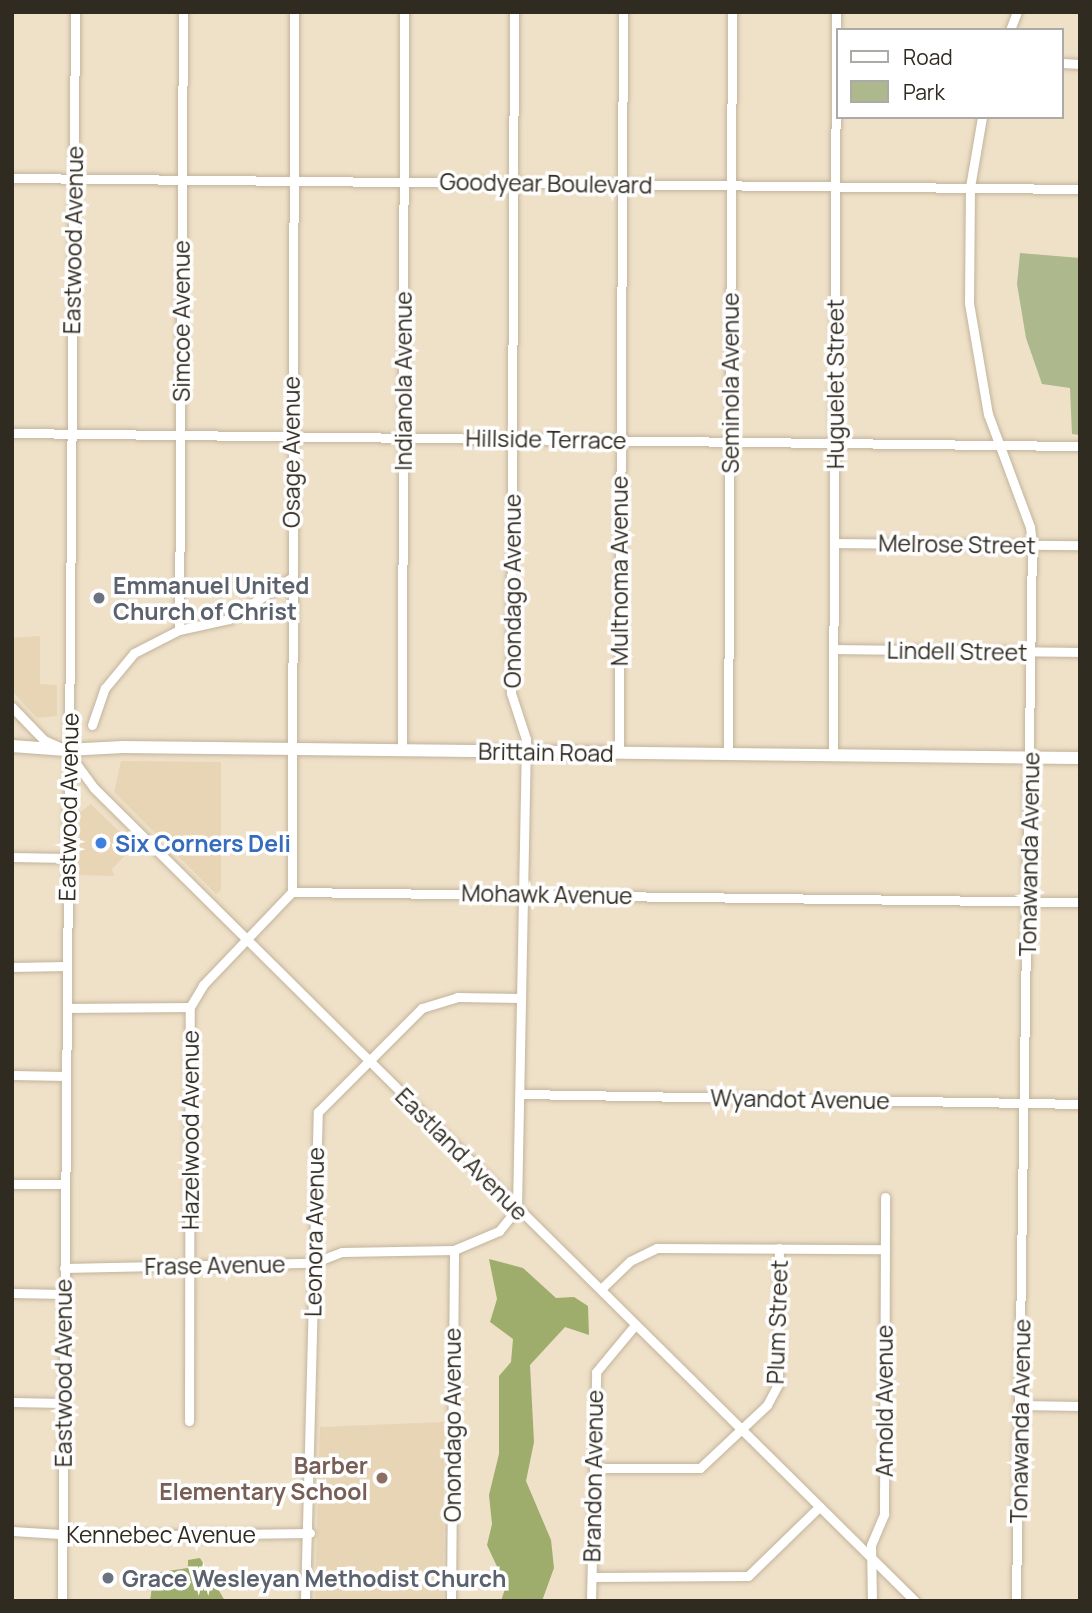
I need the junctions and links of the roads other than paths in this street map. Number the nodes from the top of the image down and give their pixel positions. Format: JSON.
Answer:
{"nodes":[{"id":1,"x":75,"y":12,"type":"edge"},
{"id":2,"x":183,"y":12,"type":"edge"},
{"id":3,"x":294,"y":12,"type":"edge"},
{"id":4,"x":404,"y":12,"type":"edge"},
{"id":5,"x":514,"y":12,"type":"edge"},
{"id":6,"x":623,"y":12,"type":"edge"},
{"id":7,"x":732,"y":12,"type":"edge"},
{"id":8,"x":837,"y":119,"type":"edge"},
{"id":9,"x":982,"y":119,"type":"edge"},
{"id":10,"x":12,"y":178,"type":"edge"},
{"id":11,"x":74,"y":178,"type":"junction"},
{"id":12,"x":181,"y":179,"type":"junction"},
{"id":13,"x":292,"y":180,"type":"junction"},
{"id":14,"x":403,"y":181,"type":"junction"},
{"id":15,"x":514,"y":184,"type":"junction"},
{"id":16,"x":622,"y":184,"type":"junction"},
{"id":17,"x":731,"y":185,"type":"junction"},
{"id":18,"x":836,"y":187,"type":"junction"},
{"id":19,"x":970,"y":187,"type":"junction"},
{"id":20,"x":1080,"y":189,"type":"edge"},
{"id":21,"x":12,"y":433,"type":"edge"},
{"id":22,"x":71,"y":434,"type":"junction"},
{"id":23,"x":181,"y":434,"type":"junction"},
{"id":24,"x":291,"y":436,"type":"junction"},
{"id":25,"x":403,"y":437,"type":"junction"},
{"id":26,"x":512,"y":438,"type":"junction"},
{"id":27,"x":620,"y":440,"type":"junction"},
{"id":28,"x":730,"y":441,"type":"junction"},
{"id":29,"x":835,"y":442,"type":"junction"},
{"id":30,"x":998,"y":444,"type":"junction"},
{"id":31,"x":1080,"y":446,"type":"edge"},
{"id":32,"x":834,"y":543,"type":"junction"},
{"id":33,"x":1032,"y":544,"type":"junction"},
{"id":34,"x":1080,"y":545,"type":"edge"},
{"id":35,"x":291,"y":578,"type":"junction"},
{"id":36,"x":179,"y":629,"type":"junction"},
{"id":37,"x":834,"y":649,"type":"junction"},
{"id":38,"x":1032,"y":652,"type":"junction"},
{"id":39,"x":1080,"y":652,"type":"edge"},
{"id":40,"x":12,"y":707,"type":"edge"},
{"id":41,"x":92,"y":725,"type":"dead end"},
{"id":42,"x":12,"y":746,"type":"edge"},
{"id":43,"x":293,"y":749,"type":"junction"},
{"id":44,"x":402,"y":750,"type":"junction"},
{"id":45,"x":65,"y":751,"type":"junction"},
{"id":46,"x":526,"y":752,"type":"junction"},
{"id":47,"x":619,"y":752,"type":"junction"},
{"id":48,"x":728,"y":754,"type":"junction"},
{"id":49,"x":833,"y":755,"type":"junction"},
{"id":50,"x":1031,"y":758,"type":"junction"},
{"id":51,"x":1080,"y":758,"type":"edge"},
{"id":52,"x":12,"y":857,"type":"edge"},
{"id":53,"x":68,"y":858,"type":"junction"},
{"id":54,"x":292,"y":892,"type":"junction"},
{"id":55,"x":524,"y":893,"type":"junction"},
{"id":56,"x":1028,"y":901,"type":"junction"},
{"id":57,"x":1080,"y":902,"type":"edge"},
{"id":58,"x":247,"y":938,"type":"junction"},
{"id":59,"x":66,"y":966,"type":"junction"},
{"id":60,"x":12,"y":967,"type":"edge"},
{"id":61,"x":521,"y":998,"type":"junction"},
{"id":62,"x":190,"y":1007,"type":"junction"},
{"id":63,"x":67,"y":1008,"type":"junction"},
{"id":64,"x":369,"y":1061,"type":"junction"},
{"id":65,"x":12,"y":1075,"type":"edge"},
{"id":66,"x":66,"y":1076,"type":"junction"},
{"id":67,"x":521,"y":1094,"type":"junction"},
{"id":68,"x":1026,"y":1103,"type":"junction"},
{"id":69,"x":1080,"y":1104,"type":"edge"},
{"id":70,"x":12,"y":1184,"type":"edge"},
{"id":71,"x":64,"y":1184,"type":"junction"},
{"id":72,"x":885,"y":1197,"type":"dead end"},
{"id":73,"x":517,"y":1209,"type":"junction"},
{"id":74,"x":779,"y":1248,"type":"junction"},
{"id":75,"x":884,"y":1249,"type":"junction"},
{"id":76,"x":454,"y":1250,"type":"junction"},
{"id":77,"x":313,"y":1263,"type":"junction"},
{"id":78,"x":191,"y":1266,"type":"junction"},
{"id":79,"x":64,"y":1268,"type":"junction"},
{"id":80,"x":601,"y":1289,"type":"junction"},
{"id":81,"x":12,"y":1293,"type":"edge"},
{"id":82,"x":64,"y":1294,"type":"junction"},
{"id":83,"x":635,"y":1325,"type":"junction"},
{"id":84,"x":12,"y":1402,"type":"edge"},
{"id":85,"x":63,"y":1403,"type":"junction"},
{"id":86,"x":1020,"y":1405,"type":"junction"},
{"id":87,"x":1080,"y":1406,"type":"edge"},
{"id":88,"x":189,"y":1422,"type":"dead end"},
{"id":89,"x":743,"y":1431,"type":"junction"},
{"id":90,"x":594,"y":1468,"type":"junction"},
{"id":91,"x":819,"y":1507,"type":"junction"},
{"id":92,"x":12,"y":1531,"type":"edge"},
{"id":93,"x":62,"y":1534,"type":"junction"},
{"id":94,"x":310,"y":1534,"type":"junction"},
{"id":95,"x":872,"y":1556,"type":"junction"},
{"id":96,"x":592,"y":1577,"type":"junction"},
{"id":97,"x":62,"y":1601,"type":"edge"},
{"id":98,"x":305,"y":1601,"type":"edge"},
{"id":99,"x":451,"y":1601,"type":"edge"},
{"id":100,"x":591,"y":1601,"type":"edge"},
{"id":101,"x":872,"y":1601,"type":"edge"},
{"id":102,"x":915,"y":1601,"type":"edge"},
{"id":103,"x":1016,"y":1601,"type":"edge"}],
"edges":[{"from":1,"to":11,"type":"street","name":"Eastwood Avenue"},
{"from":2,"to":12,"type":"street","name":"Simcoe Avenue"},
{"from":3,"to":13,"type":"street","name":"Osage Avenue"},
{"from":4,"to":14,"type":"street","name":"Indianola Avenue"},
{"from":5,"to":15,"type":"street","name":"Onondago Avenue"},
{"from":6,"to":16,"type":"street","name":"Multnoma Avenue"},
{"from":7,"to":17,"type":"street","name":"Seminola Avenue"},
{"from":8,"to":18,"type":"street","name":"Huguelet Street"},
{"from":9,"to":19,"type":"street","name":"Tonawanda Avenue"},
{"from":10,"to":11,"type":"street","name":"Goodyear Boulevard"},
{"from":11,"to":12,"type":"street","name":"Goodyear Boulevard"},
{"from":11,"to":22,"type":"street","name":"Eastwood Avenue"},
{"from":12,"to":13,"type":"street","name":"Goodyear Boulevard"},
{"from":12,"to":23,"type":"street","name":"Simcoe Avenue"},
{"from":13,"to":14,"type":"street","name":"Goodyear Boulevard"},
{"from":13,"to":24,"type":"street","name":"Osage Avenue"},
{"from":14,"to":15,"type":"street","name":"Goodyear Boulevard"},
{"from":14,"to":25,"type":"street","name":"Indianola Avenue"},
{"from":15,"to":16,"type":"street","name":"Goodyear Boulevard"},
{"from":15,"to":26,"type":"street","name":"Onondago Avenue"},
{"from":16,"to":17,"type":"street","name":"Goodyear Boulevard"},
{"from":16,"to":27,"type":"street","name":"Multnoma Avenue"},
{"from":17,"to":18,"type":"street","name":"Goodyear Boulevard"},
{"from":17,"to":28,"type":"street","name":"Seminola Avenue"},
{"from":18,"to":19,"type":"street","name":"Goodyear Boulevard"},
{"from":18,"to":29,"type":"street","name":"Huguelet Street"},
{"from":19,"to":20,"type":"street","name":"Goodyear Boulevard"},
{"from":19,"to":30,"type":"street","name":"Tonawanda Avenue"},
{"from":21,"to":22,"type":"street","name":"Hillside Terrace"},
{"from":22,"to":23,"type":"street","name":"Hillside Terrace"},
{"from":22,"to":45,"type":"street","name":"Eastwood Avenue"},
{"from":23,"to":24,"type":"street","name":"Hillside Terrace"},
{"from":23,"to":36,"type":"street","name":"Simcoe Avenue"},
{"from":24,"to":25,"type":"street","name":"Hillside Terrace"},
{"from":24,"to":35,"type":"street","name":"Osage Avenue"},
{"from":25,"to":26,"type":"street","name":"Hillside Terrace"},
{"from":25,"to":44,"type":"street","name":"Indianola Avenue"},
{"from":26,"to":27,"type":"street","name":"Hillside Terrace"},
{"from":26,"to":46,"type":"street","name":"Onondago Avenue"},
{"from":27,"to":28,"type":"street","name":"Hillside Terrace"},
{"from":27,"to":47,"type":"street","name":"Multnoma Avenue"},
{"from":28,"to":29,"type":"street","name":"Hillside Terrace"},
{"from":28,"to":48,"type":"street","name":"Seminola Avenue"},
{"from":29,"to":30,"type":"street","name":"Hillside Terrace"},
{"from":29,"to":32,"type":"street","name":"Huguelet Street"},
{"from":30,"to":31,"type":"street","name":"Hillside Terrace"},
{"from":30,"to":33,"type":"street","name":"Tonawanda Avenue"},
{"from":32,"to":33,"type":"street","name":"Melrose Street"},
{"from":32,"to":37,"type":"street","name":"Huguelet Street"},
{"from":33,"to":34,"type":"street","name":"Melrose Street"},
{"from":33,"to":38,"type":"street","name":"Tonawanda Avenue"},
{"from":35,"to":36,"type":"street"},
{"from":35,"to":43,"type":"street","name":"Osage Avenue"},
{"from":36,"to":41,"type":"street"},
{"from":37,"to":38,"type":"street","name":"Lindell Street"},
{"from":37,"to":49,"type":"street","name":"Huguelet Street"},
{"from":38,"to":39,"type":"street","name":"Lindell Street"},
{"from":38,"to":50,"type":"street","name":"Tonawanda Avenue"},
{"from":40,"to":45,"type":"street","name":"Eastland Avenue"},
{"from":42,"to":45,"type":"main road","name":"Brittain Road"},
{"from":43,"to":44,"type":"main road","name":"Brittain Road"},
{"from":43,"to":45,"type":"main road","name":"Brittain Road"},
{"from":43,"to":54,"type":"street","name":"Osage Avenue"},
{"from":44,"to":46,"type":"main road","name":"Brittain Road"},
{"from":45,"to":53,"type":"street","name":"Eastwood Avenue"},
{"from":45,"to":58,"type":"street","name":"Eastland Avenue"},
{"from":46,"to":47,"type":"main road","name":"Brittain Road"},
{"from":46,"to":55,"type":"street","name":"Onondago Avenue"},
{"from":47,"to":48,"type":"main road","name":"Brittain Road"},
{"from":48,"to":49,"type":"main road","name":"Brittain Road"},
{"from":49,"to":50,"type":"main road","name":"Brittain Road"},
{"from":50,"to":51,"type":"main road","name":"Brittain Road"},
{"from":50,"to":56,"type":"street","name":"Tonawanda Avenue"},
{"from":52,"to":53,"type":"street"},
{"from":53,"to":59,"type":"street","name":"Eastwood Avenue"},
{"from":54,"to":55,"type":"street","name":"Mohawk Avenue"},
{"from":54,"to":58,"type":"street"},
{"from":55,"to":56,"type":"street","name":"Mohawk Avenue"},
{"from":55,"to":61,"type":"street","name":"Onondago Avenue"},
{"from":56,"to":57,"type":"street","name":"Mohawk Avenue"},
{"from":56,"to":68,"type":"street","name":"Tonawanda Avenue"},
{"from":58,"to":62,"type":"street"},
{"from":58,"to":64,"type":"street","name":"Eastland Avenue"},
{"from":59,"to":60,"type":"street"},
{"from":59,"to":63,"type":"street","name":"Eastwood Avenue"},
{"from":61,"to":64,"type":"street","name":"Leonora Avenue"},
{"from":61,"to":67,"type":"street","name":"Onondago Avenue"},
{"from":62,"to":63,"type":"street"},
{"from":62,"to":78,"type":"street","name":"Hazelwood Avenue"},
{"from":63,"to":66,"type":"street","name":"Eastwood Avenue"},
{"from":64,"to":73,"type":"street","name":"Eastland Avenue"},
{"from":64,"to":77,"type":"street","name":"Leonora Avenue"},
{"from":65,"to":66,"type":"street"},
{"from":66,"to":71,"type":"street","name":"Eastwood Avenue"},
{"from":67,"to":68,"type":"street","name":"Wyandot Avenue"},
{"from":67,"to":73,"type":"street","name":"Onondago Avenue"},
{"from":68,"to":69,"type":"street","name":"Wyandot Avenue"},
{"from":68,"to":86,"type":"street","name":"Tonawanda Avenue"},
{"from":70,"to":71,"type":"street"},
{"from":71,"to":79,"type":"street","name":"Eastwood Avenue"},
{"from":72,"to":75,"type":"street","name":"Arnold Avenue"},
{"from":73,"to":76,"type":"street","name":"Frase Avenue"},
{"from":73,"to":80,"type":"street","name":"Eastland Avenue"},
{"from":74,"to":75,"type":"street"},
{"from":74,"to":80,"type":"street"},
{"from":74,"to":89,"type":"street","name":"Plum Street"},
{"from":75,"to":95,"type":"street","name":"Arnold Avenue"},
{"from":76,"to":77,"type":"street","name":"Frase Avenue"},
{"from":76,"to":99,"type":"street","name":"Onondago Avenue"},
{"from":77,"to":78,"type":"street","name":"Frase Avenue"},
{"from":77,"to":94,"type":"street","name":"Leonora Avenue"},
{"from":78,"to":79,"type":"street","name":"Frase Avenue"},
{"from":78,"to":88,"type":"street","name":"Hazelwood Avenue"},
{"from":79,"to":82,"type":"street","name":"Eastwood Avenue"},
{"from":80,"to":83,"type":"street","name":"Eastland Avenue"},
{"from":81,"to":82,"type":"street"},
{"from":82,"to":85,"type":"street","name":"Eastwood Avenue"},
{"from":83,"to":89,"type":"street","name":"Eastland Avenue"},
{"from":83,"to":90,"type":"street","name":"Brandon Avenue"},
{"from":84,"to":85,"type":"street"},
{"from":85,"to":93,"type":"street","name":"Eastwood Avenue"},
{"from":86,"to":87,"type":"street"},
{"from":86,"to":103,"type":"street","name":"Tonawanda Avenue"},
{"from":89,"to":90,"type":"street","name":"Plum Street"},
{"from":89,"to":91,"type":"street","name":"Eastland Avenue"},
{"from":90,"to":96,"type":"street","name":"Brandon Avenue"},
{"from":91,"to":95,"type":"street","name":"Eastland Avenue"},
{"from":91,"to":96,"type":"street"},
{"from":92,"to":93,"type":"street","name":"Kennebec Avenue"},
{"from":93,"to":94,"type":"street","name":"Kennebec Avenue"},
{"from":93,"to":97,"type":"street","name":"Eastwood Avenue"},
{"from":94,"to":98,"type":"street","name":"Leonora Avenue"},
{"from":95,"to":101,"type":"street","name":"Arnold Avenue"},
{"from":95,"to":102,"type":"street","name":"Eastland Avenue"},
{"from":96,"to":100,"type":"street","name":"Brandon Avenue"}]}
